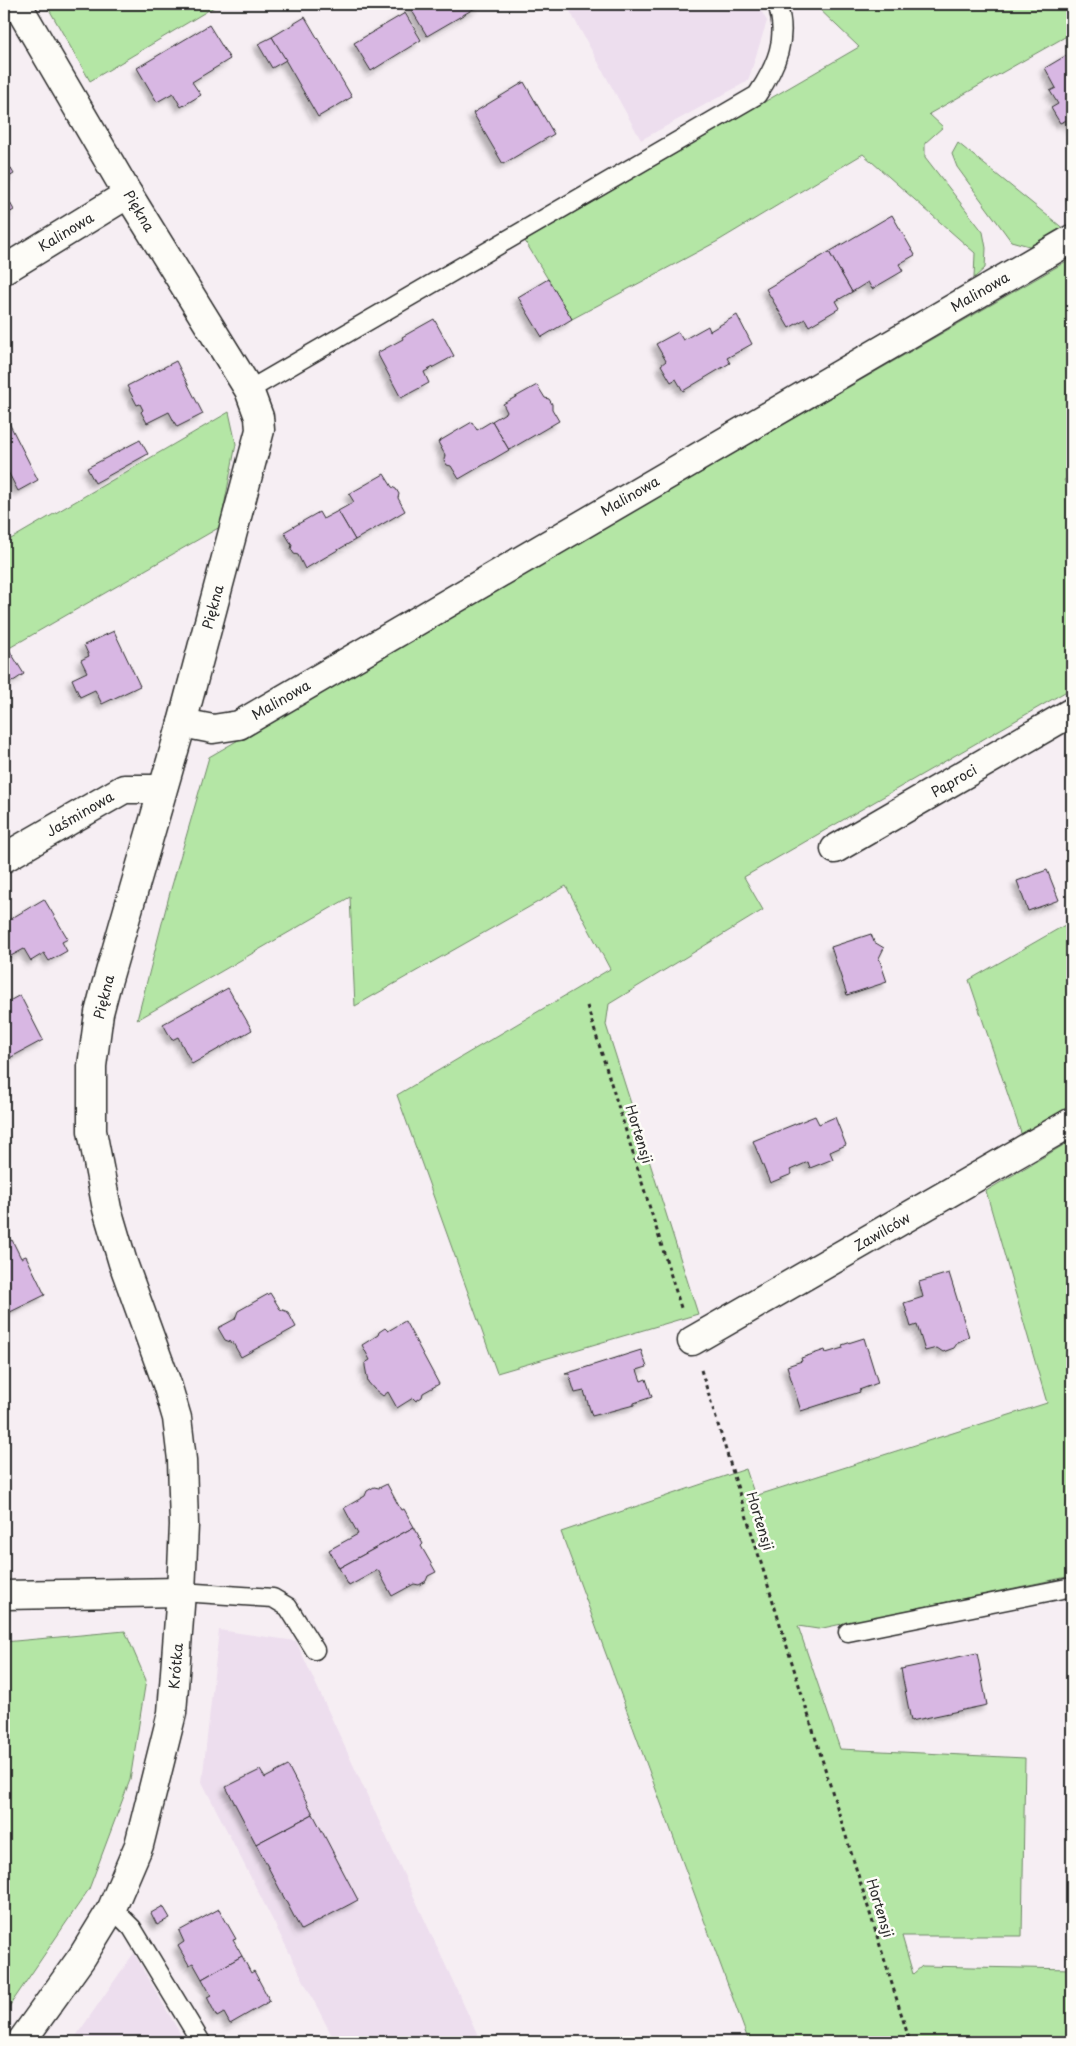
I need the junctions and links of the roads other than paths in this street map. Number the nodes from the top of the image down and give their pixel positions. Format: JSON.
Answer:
{"nodes":[{"id":1,"x":17,"y":4,"type":"edge"},
{"id":2,"x":777,"y":4,"type":"edge"},
{"id":3,"x":128,"y":194,"type":"junction"},
{"id":4,"x":1072,"y":240,"type":"edge"},
{"id":5,"x":4,"y":270,"type":"edge"},
{"id":6,"x":249,"y":390,"type":"junction"},
{"id":7,"x":1072,"y":712,"type":"edge"},
{"id":8,"x":182,"y":723,"type":"junction"},
{"id":9,"x":162,"y":789,"type":"junction"},
{"id":10,"x":835,"y":849,"type":"dead end"},
{"id":11,"x":4,"y":858,"type":"edge"},
{"id":12,"x":1072,"y":1122,"type":"edge"},
{"id":13,"x":123,"y":1263,"type":"joint"},
{"id":14,"x":692,"y":1341,"type":"road end"},
{"id":15,"x":1072,"y":1587,"type":"edge"},
{"id":16,"x":182,"y":1592,"type":"junction"},
{"id":17,"x":4,"y":1595,"type":"edge"},
{"id":18,"x":848,"y":1632,"type":"dead end"},
{"id":19,"x":315,"y":1650,"type":"dead end"},
{"id":20,"x":112,"y":1908,"type":"junction"},
{"id":21,"x":22,"y":2042,"type":"edge"},
{"id":22,"x":201,"y":2042,"type":"edge"}],
"edges":[{"from":1,"to":3,"type":"street","name":"Piękna"},
{"from":2,"to":6,"type":"lane"},
{"from":3,"to":5,"type":"street","name":"Kalinowa"},
{"from":3,"to":6,"type":"street","name":"Piękna"},
{"from":4,"to":8,"type":"street","name":"Malinowa"},
{"from":6,"to":8,"type":"street","name":"Piękna"},
{"from":7,"to":10,"type":"street","name":"Paproci"},
{"from":8,"to":9,"type":"street","name":"Piękna"},
{"from":9,"to":11,"type":"street","name":"Jaśminowa"},
{"from":9,"to":13,"type":"street","name":"Piękna"},
{"from":12,"to":14,"type":"street","name":"Zawilców"},
{"from":13,"to":16,"type":"street","name":"Krótka"},
{"from":15,"to":18,"type":"lane"},
{"from":16,"to":17,"type":"street"},
{"from":16,"to":19,"type":"lane"},
{"from":16,"to":20,"type":"street","name":"Krótka"},
{"from":20,"to":21,"type":"street","name":"Krótka"},
{"from":20,"to":22,"type":"lane"}]}
